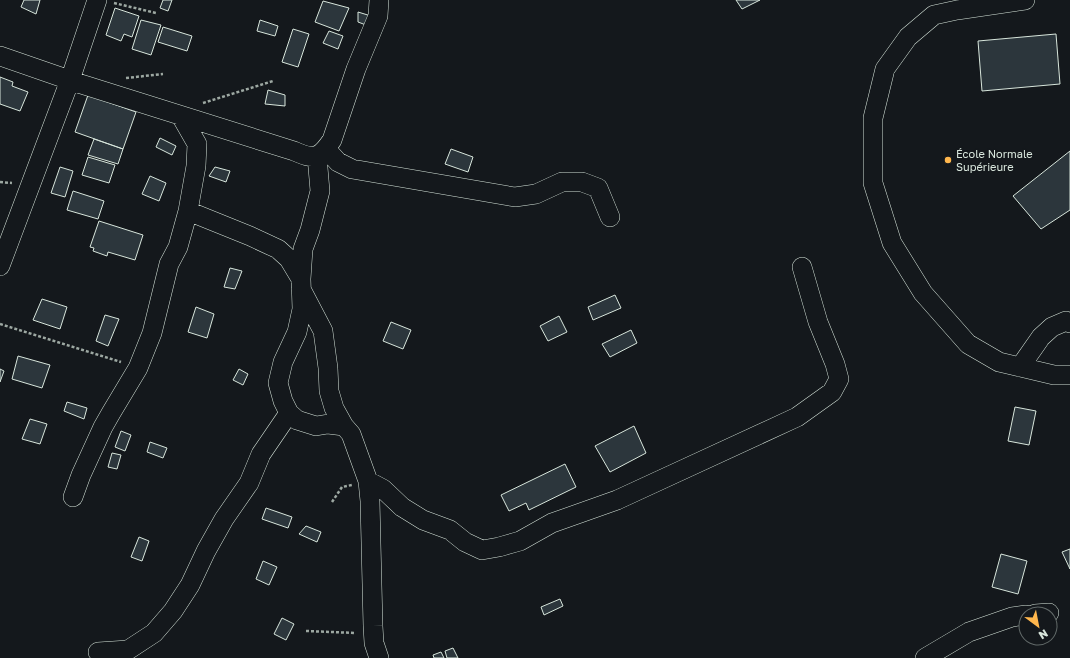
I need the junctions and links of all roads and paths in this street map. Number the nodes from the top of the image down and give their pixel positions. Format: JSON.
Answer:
{"nodes":[{"id":1,"x":379,"y":0,"type":"edge"},
{"id":2,"x":1025,"y":0,"type":"edge"},
{"id":3,"x":105,"y":2,"type":"edge"},
{"id":4,"x":156,"y":13,"type":"dead end"},
{"id":5,"x":0,"y":56,"type":"edge"},
{"id":6,"x":70,"y":80,"type":"junction"},
{"id":7,"x":273,"y":81,"type":"dead end"},
{"id":8,"x":201,"y":104,"type":"dead end"},
{"id":9,"x":181,"y":116,"type":"junction"},
{"id":10,"x":322,"y":152,"type":"junction"},
{"id":11,"x":188,"y":211,"type":"junction"},
{"id":12,"x":610,"y":217,"type":"dead end"},
{"id":13,"x":0,"y":266,"type":"edge"},
{"id":14,"x":802,"y":267,"type":"dead end"},
{"id":15,"x":301,"y":284,"type":"junction"},
{"id":16,"x":1070,"y":322,"type":"edge"},
{"id":17,"x":0,"y":324,"type":"edge"},
{"id":18,"x":1020,"y":367,"type":"junction"},
{"id":19,"x":138,"y":368,"type":"junction"},
{"id":20,"x":1070,"y":375,"type":"edge"},
{"id":21,"x":289,"y":413,"type":"junction"},
{"id":22,"x":344,"y":426,"type":"junction"},
{"id":23,"x":368,"y":482,"type":"junction"},
{"id":24,"x":73,"y":497,"type":"dead end"},
{"id":25,"x":332,"y":502,"type":"dead end"},
{"id":26,"x":1018,"y":616,"type":"edge"},
{"id":27,"x":306,"y":631,"type":"dead end"},
{"id":28,"x":377,"y":651,"type":"edge"},
{"id":29,"x":98,"y":652,"type":"dead end"},
{"id":30,"x":925,"y":658,"type":"edge"}],
"edges":[{"from":1,"to":10,"type":"street"},
{"from":2,"to":18,"type":"street"},
{"from":3,"to":4,"type":"path"},
{"from":3,"to":6,"type":"street"},
{"from":5,"to":6,"type":"street"},
{"from":6,"to":9,"type":"street"},
{"from":6,"to":13,"type":"street"},
{"from":7,"to":8,"type":"path"},
{"from":9,"to":10,"type":"street"},
{"from":9,"to":11,"type":"street"},
{"from":10,"to":12,"type":"street"},
{"from":10,"to":15,"type":"street"},
{"from":11,"to":15,"type":"street"},
{"from":11,"to":19,"type":"street"},
{"from":14,"to":23,"type":"street"},
{"from":15,"to":21,"type":"street"},
{"from":15,"to":22,"type":"street"},
{"from":16,"to":18,"type":"street"},
{"from":17,"to":19,"type":"path"},
{"from":18,"to":20,"type":"street"},
{"from":19,"to":24,"type":"street"},
{"from":21,"to":22,"type":"street"},
{"from":21,"to":29,"type":"street"},
{"from":22,"to":23,"type":"street"},
{"from":23,"to":25,"type":"path"},
{"from":23,"to":28,"type":"street"},
{"from":26,"to":30,"type":"street"},
{"from":27,"to":28,"type":"path"}]}
